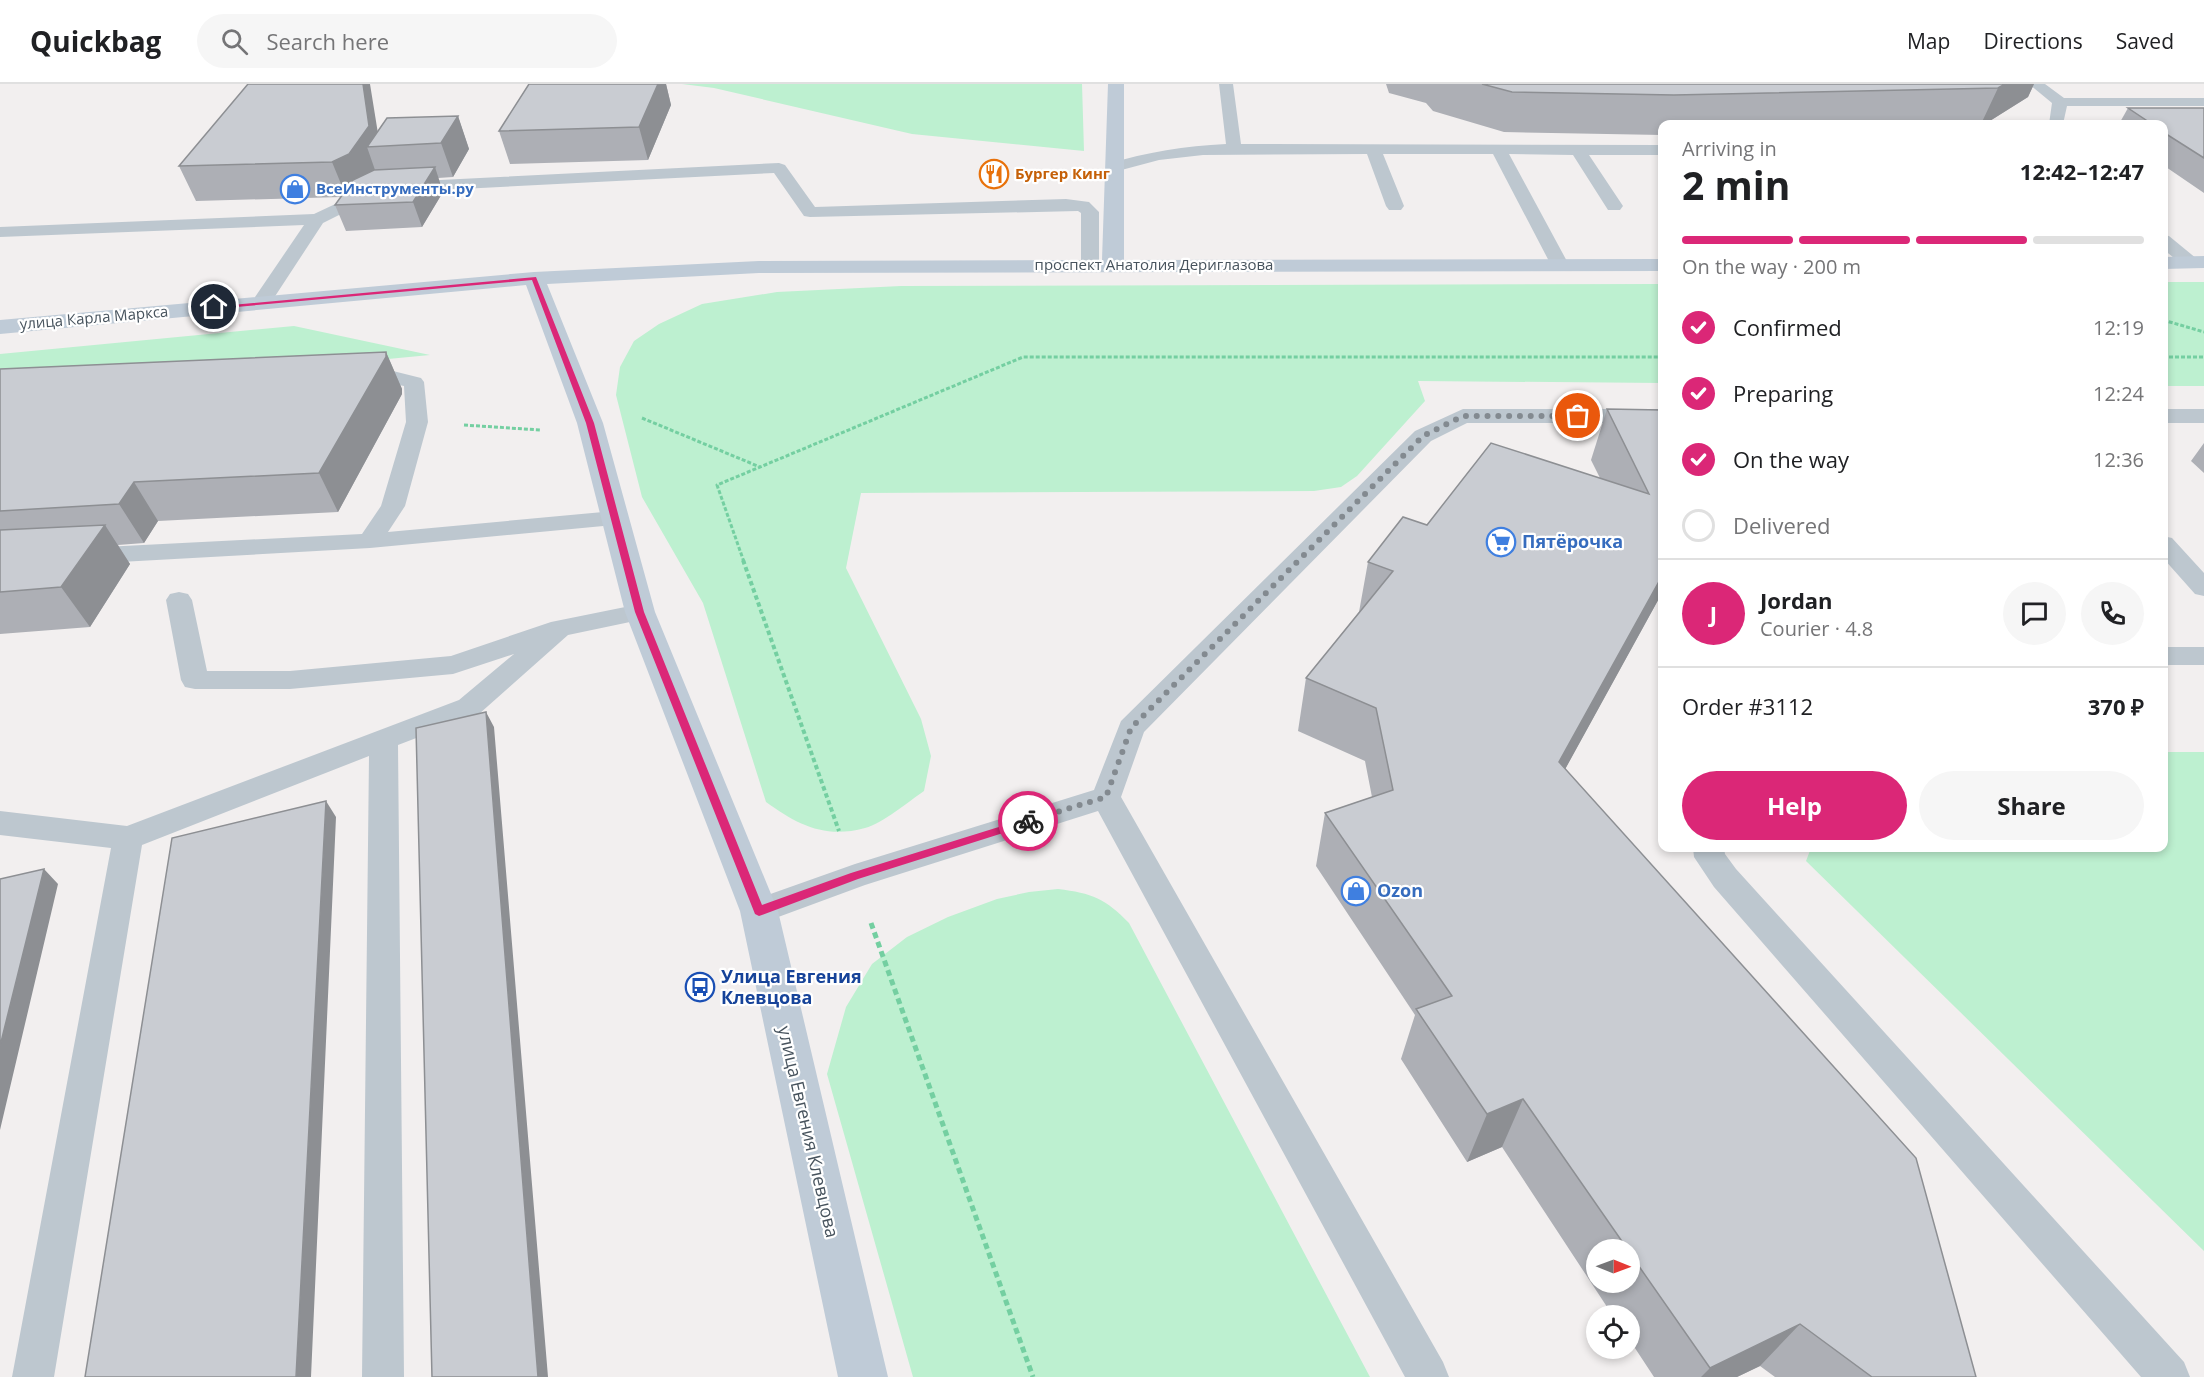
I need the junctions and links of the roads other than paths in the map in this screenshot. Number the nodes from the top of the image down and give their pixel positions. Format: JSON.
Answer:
{"nodes":[{"id":1,"x":1116,"y":84,"type":"edge"},
{"id":2,"x":1226,"y":84,"type":"edge"},
{"id":3,"x":2036,"y":84,"type":"edge"},
{"id":4,"x":2060,"y":102,"type":"junction"},
{"id":5,"x":2204,"y":102,"type":"edge"},
{"id":6,"x":2057,"y":120,"type":"edge"},
{"id":7,"x":1234,"y":149,"type":"junction"},
{"id":8,"x":1373,"y":149,"type":"junction"},
{"id":9,"x":1498,"y":150,"type":"junction"},
{"id":10,"x":1578,"y":150,"type":"junction"},
{"id":11,"x":1658,"y":150,"type":"edge"},
{"id":12,"x":1114,"y":167,"type":"junction"},
{"id":13,"x":1395,"y":206,"type":"dead end"},
{"id":14,"x":1614,"y":206,"type":"dead end"},
{"id":15,"x":318,"y":219,"type":"junction"},
{"id":16,"x":0,"y":232,"type":"edge"},
{"id":17,"x":2168,"y":243,"type":"edge"},
{"id":18,"x":2197,"y":262,"type":"edge"},
{"id":19,"x":2168,"y":263,"type":"edge"},
{"id":20,"x":1090,"y":265,"type":"junction"},
{"id":21,"x":1113,"y":265,"type":"junction"},
{"id":22,"x":1560,"y":265,"type":"junction"},
{"id":23,"x":1658,"y":265,"type":"edge"},
{"id":24,"x":534,"y":278,"type":"junction"},
{"id":25,"x":261,"y":303,"type":"junction"},
{"id":26,"x":0,"y":327,"type":"edge"},
{"id":27,"x":342,"y":379,"type":"edge"},
{"id":28,"x":1658,"y":416,"type":"edge"},
{"id":29,"x":2168,"y":416,"type":"edge"},
{"id":30,"x":2204,"y":416,"type":"edge"},
{"id":31,"x":614,"y":518,"type":"junction"},
{"id":32,"x":370,"y":541,"type":"junction"},
{"id":33,"x":2168,"y":548,"type":"edge"},
{"id":34,"x":60,"y":557,"type":"edge"},
{"id":35,"x":2204,"y":588,"type":"edge"},
{"id":36,"x":179,"y":600,"type":"dead end"},
{"id":37,"x":640,"y":612,"type":"junction"},
{"id":38,"x":560,"y":628,"type":"junction"},
{"id":39,"x":2168,"y":656,"type":"edge"},
{"id":40,"x":2204,"y":656,"type":"edge"},
{"id":41,"x":384,"y":739,"type":"junction"},
{"id":42,"x":1106,"y":797,"type":"junction"},
{"id":43,"x":0,"y":822,"type":"edge"},
{"id":44,"x":128,"y":838,"type":"junction"},
{"id":45,"x":1709,"y":852,"type":"edge"},
{"id":46,"x":759,"y":911,"type":"junction"},
{"id":47,"x":33,"y":1377,"type":"edge"},
{"id":48,"x":383,"y":1377,"type":"edge"},
{"id":49,"x":863,"y":1377,"type":"edge"},
{"id":50,"x":1428,"y":1377,"type":"edge"},
{"id":51,"x":2169,"y":1377,"type":"edge"}],
"edges":[{"from":1,"to":12,"type":"main road"},
{"from":2,"to":7,"type":"lane"},
{"from":3,"to":4,"type":"lane"},
{"from":4,"to":5,"type":"lane"},
{"from":4,"to":6,"type":"lane"},
{"from":7,"to":8,"type":"lane"},
{"from":7,"to":12,"type":"lane"},
{"from":8,"to":9,"type":"lane"},
{"from":8,"to":13,"type":"lane"},
{"from":9,"to":10,"type":"lane"},
{"from":9,"to":22,"type":"lane"},
{"from":10,"to":11,"type":"lane"},
{"from":10,"to":14,"type":"lane"},
{"from":12,"to":21,"type":"main road"},
{"from":15,"to":16,"type":"lane"},
{"from":15,"to":20,"type":"lane"},
{"from":15,"to":25,"type":"lane"},
{"from":17,"to":18,"type":"lane"},
{"from":18,"to":19,"type":"main road"},
{"from":20,"to":21,"type":"main road","name":"проспект Анатолия Дериглазова"},
{"from":20,"to":24,"type":"main road","name":"проспект Анатолия Дериглазова"},
{"from":21,"to":22,"type":"main road","name":"проспект Анатолия Дериглазова"},
{"from":22,"to":23,"type":"main road","name":"проспект Анатолия Дериглазова"},
{"from":24,"to":25,"type":"main road","name":"улица Карла Маркса"},
{"from":24,"to":31,"type":"main road","name":"улица Евгения Клевцова"},
{"from":25,"to":26,"type":"main road","name":"улица Карла Маркса"},
{"from":27,"to":32,"type":"lane"},
{"from":28,"to":42,"type":"lane"},
{"from":29,"to":30,"type":"lane"},
{"from":31,"to":32,"type":"lane"},
{"from":31,"to":37,"type":"main road","name":"улица Евгения Клевцова"},
{"from":32,"to":34,"type":"lane"},
{"from":33,"to":35,"type":"lane"},
{"from":36,"to":38,"type":"lane"},
{"from":37,"to":38,"type":"lane"},
{"from":37,"to":46,"type":"main road","name":"улица Евгения Клевцова"},
{"from":38,"to":41,"type":"lane"},
{"from":39,"to":40,"type":"lane"},
{"from":41,"to":44,"type":"lane"},
{"from":41,"to":48,"type":"lane"},
{"from":42,"to":46,"type":"lane"},
{"from":42,"to":50,"type":"lane"},
{"from":43,"to":44,"type":"lane"},
{"from":44,"to":47,"type":"lane"},
{"from":45,"to":51,"type":"lane"},
{"from":46,"to":49,"type":"main road","name":"улица Евгения Клевцова"}]}
